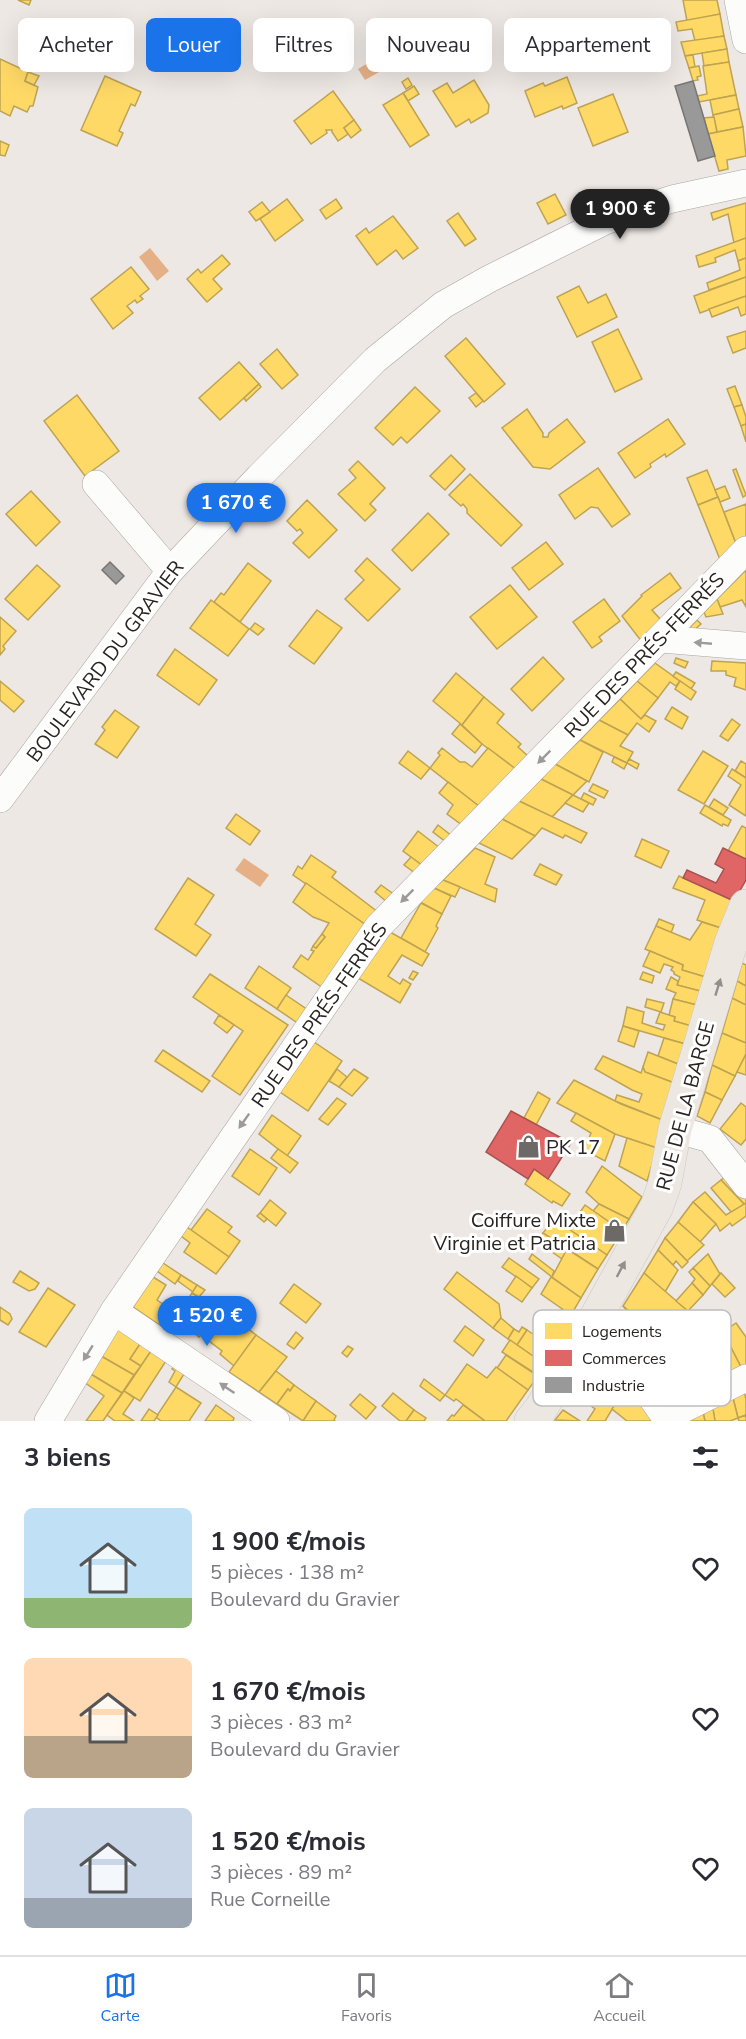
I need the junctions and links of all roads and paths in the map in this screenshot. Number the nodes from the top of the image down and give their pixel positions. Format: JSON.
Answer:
{"nodes":[{"id":1,"x":738,"y":0,"type":"edge"},
{"id":2,"x":746,"y":40,"type":"edge"},
{"id":3,"x":746,"y":183,"type":"edge"},
{"id":4,"x":96,"y":484,"type":"dead end"},
{"id":5,"x":746,"y":550,"type":"edge"},
{"id":6,"x":170,"y":571,"type":"junction"},
{"id":7,"x":661,"y":639,"type":"junction"},
{"id":8,"x":746,"y":646,"type":"edge"},
{"id":9,"x":0,"y":798,"type":"edge"},
{"id":10,"x":746,"y":906,"type":"edge"},
{"id":11,"x":675,"y":1129,"type":"junction"},
{"id":12,"x":746,"y":1185,"type":"edge"},
{"id":13,"x":600,"y":1310,"type":"edge"},
{"id":14,"x":114,"y":1311,"type":"junction"},
{"id":15,"x":746,"y":1378,"type":"edge"},
{"id":16,"x":731,"y":1386,"type":"edge"},
{"id":17,"x":540,"y":1406,"type":"edge"},
{"id":18,"x":659,"y":1406,"type":"edge"},
{"id":19,"x":693,"y":1406,"type":"edge"},
{"id":20,"x":668,"y":1419,"type":"edge"},
{"id":21,"x":48,"y":1421,"type":"edge"},
{"id":22,"x":276,"y":1421,"type":"edge"},
{"id":23,"x":531,"y":1421,"type":"edge"}],
"edges":[{"from":1,"to":2,"type":"street"},
{"from":3,"to":6,"type":"street","name":"BOULEVARD DU GRAVIER"},
{"from":4,"to":6,"type":"street"},
{"from":5,"to":7,"type":"street","name":"RUE DES PRÉS-FERRÉS"},
{"from":6,"to":9,"type":"street","name":"BOULEVARD DU GRAVIER"},
{"from":8,"to":7,"type":"street","one_way":true},
{"from":7,"to":14,"type":"street","name":"RUE DES PRÉS-FERRÉS","one_way":true},
{"from":11,"to":10,"type":"main road","name":"RUE DE LA BARGE","one_way":true},
{"from":11,"to":12,"type":"street"},
{"from":13,"to":11,"type":"main road","name":"RUE DE LA BARGE","one_way":true},
{"from":14,"to":21,"type":"street","name":"RUE DES PRÉS-FERRÉS","one_way":true},
{"from":22,"to":14,"type":"street","one_way":true},
{"from":15,"to":16,"type":"street"},
{"from":17,"to":23,"type":"main road","name":"RUE DE LA BARGE"},
{"from":18,"to":20,"type":"street"},
{"from":19,"to":20,"type":"street"}]}
